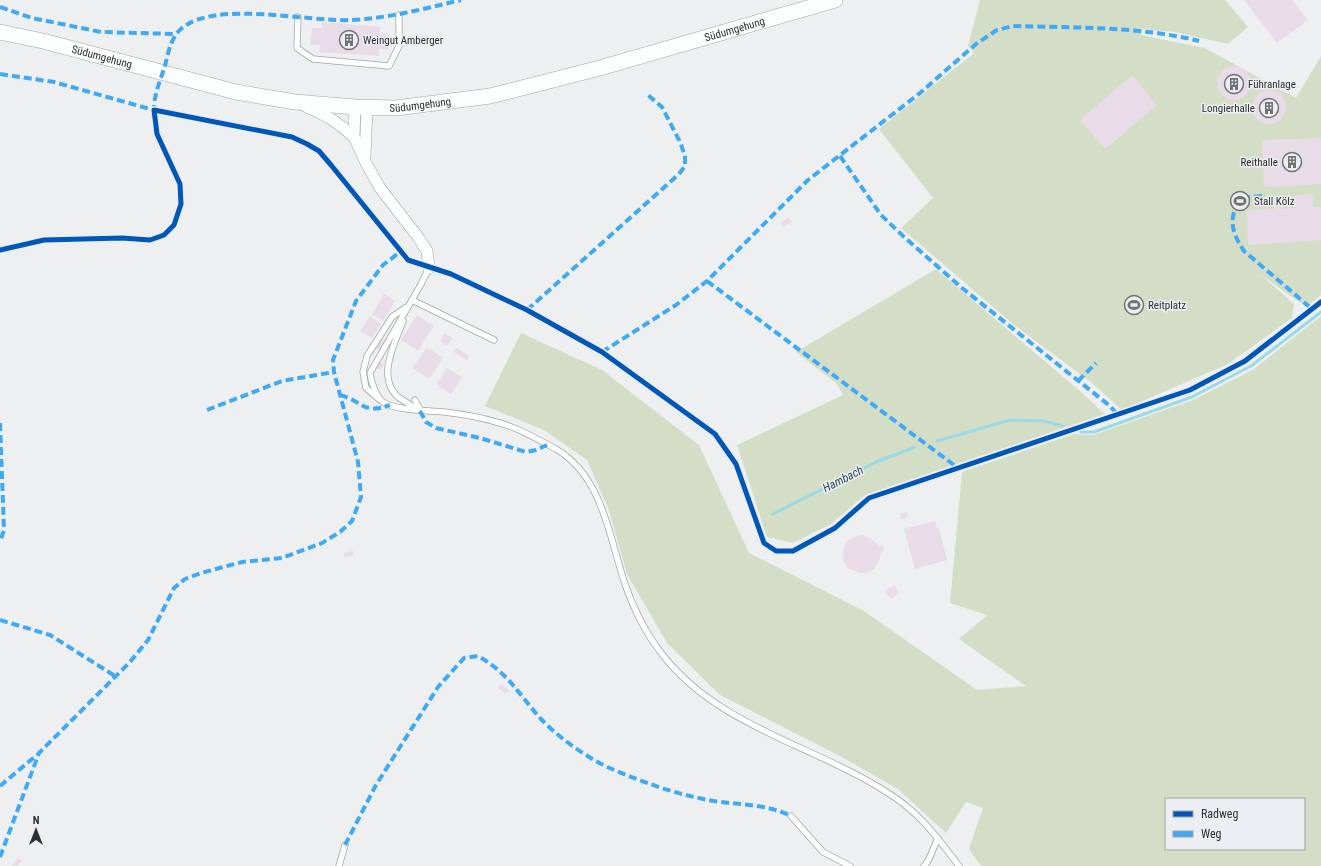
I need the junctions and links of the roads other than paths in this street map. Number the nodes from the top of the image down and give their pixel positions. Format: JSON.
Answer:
{"nodes":[{"id":1,"x":835,"y":0,"type":"edge"},
{"id":2,"x":399,"y":15,"type":"dead end"},
{"id":3,"x":298,"y":17,"type":"dead end"},
{"id":4,"x":0,"y":32,"type":"edge"},
{"id":5,"x":296,"y":102,"type":"junction"},
{"id":6,"x":361,"y":107,"type":"junction"},
{"id":7,"x":354,"y":137,"type":"junction"},
{"id":8,"x":366,"y":163,"type":"junction"},
{"id":9,"x":429,"y":268,"type":"joint"},
{"id":10,"x":412,"y":300,"type":"junction"},
{"id":11,"x":407,"y":307,"type":"junction"},
{"id":12,"x":494,"y":340,"type":"dead end"},
{"id":13,"x":415,"y":400,"type":"dead end"},
{"id":14,"x":382,"y":402,"type":"junction"},
{"id":15,"x":420,"y":411,"type":"junction"},
{"id":16,"x":791,"y":816,"type":"dead end"},
{"id":17,"x":938,"y":838,"type":"junction"},
{"id":18,"x":345,"y":845,"type":"dead end"},
{"id":19,"x":339,"y":866,"type":"edge"},
{"id":20,"x":850,"y":866,"type":"edge"},
{"id":21,"x":924,"y":866,"type":"edge"},
{"id":22,"x":959,"y":866,"type":"edge"}],
"edges":[{"from":1,"to":6,"type":"main road","name":"Südumgehung"},
{"from":2,"to":3,"type":"lane"},
{"from":4,"to":5,"type":"main road","name":"Südumgehung"},
{"from":5,"to":6,"type":"main road","name":"Südumgehung"},
{"from":5,"to":7,"type":"street"},
{"from":6,"to":7,"type":"street"},
{"from":6,"to":8,"type":"street"},
{"from":7,"to":8,"type":"street"},
{"from":8,"to":9,"type":"street"},
{"from":9,"to":10,"type":"lane"},
{"from":10,"to":11,"type":"lane"},
{"from":10,"to":12,"type":"lane"},
{"from":11,"to":14,"type":"lane"},
{"from":11,"to":14,"type":"lane"},
{"from":11,"to":15,"type":"lane"},
{"from":13,"to":15,"type":"lane"},
{"from":14,"to":15,"type":"lane"},
{"from":15,"to":17,"type":"lane"},
{"from":16,"to":20,"type":"lane"},
{"from":17,"to":21,"type":"lane"},
{"from":17,"to":22,"type":"lane"},
{"from":18,"to":19,"type":"lane"}]}
